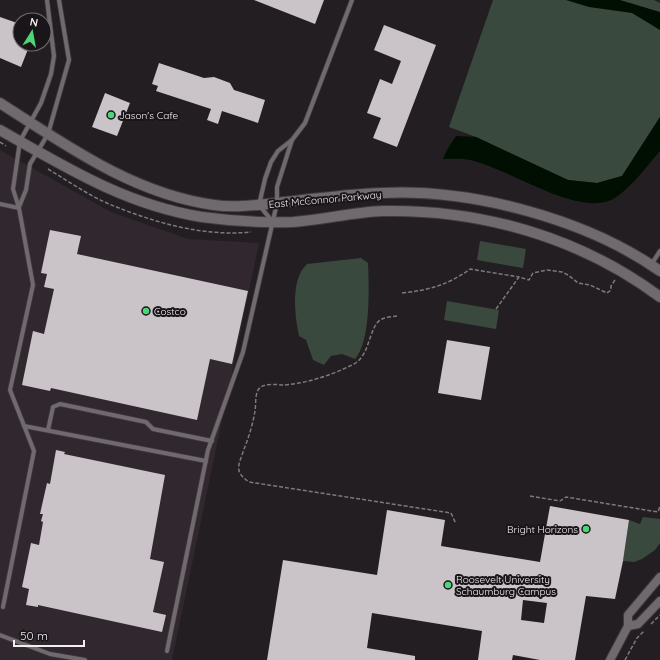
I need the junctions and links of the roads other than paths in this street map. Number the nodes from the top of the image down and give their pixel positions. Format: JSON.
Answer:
{"nodes":[{"id":1,"x":47,"y":0,"type":"edge"},
{"id":2,"x":59,"y":0,"type":"edge"},
{"id":3,"x":352,"y":0,"type":"edge"},
{"id":4,"x":0,"y":103,"type":"edge"},
{"id":5,"x":31,"y":123,"type":"junction"},
{"id":6,"x":0,"y":130,"type":"edge"},
{"id":7,"x":48,"y":134,"type":"junction"},
{"id":8,"x":292,"y":140,"type":"junction"},
{"id":9,"x":20,"y":141,"type":"junction"},
{"id":10,"x":38,"y":152,"type":"junction"},
{"id":11,"x":277,"y":203,"type":"junction"},
{"id":12,"x":0,"y":204,"type":"edge"},
{"id":13,"x":259,"y":205,"type":"junction"},
{"id":14,"x":19,"y":208,"type":"junction"},
{"id":15,"x":272,"y":222,"type":"junction"},
{"id":16,"x":660,"y":251,"type":"edge"},
{"id":17,"x":656,"y":268,"type":"edge"},
{"id":18,"x":660,"y":297,"type":"edge"},
{"id":19,"x":24,"y":426,"type":"junction"},
{"id":20,"x":48,"y":430,"type":"junction"},
{"id":21,"x":212,"y":441,"type":"junction"},
{"id":22,"x":206,"y":461,"type":"junction"},
{"id":23,"x":660,"y":577,"type":"edge"},
{"id":24,"x":660,"y":601,"type":"edge"},
{"id":25,"x":3,"y":607,"type":"dead end"},
{"id":26,"x":628,"y":626,"type":"junction"},
{"id":27,"x":0,"y":635,"type":"edge"},
{"id":28,"x":167,"y":651,"type":"dead end"},
{"id":29,"x":84,"y":660,"type":"edge"},
{"id":30,"x":610,"y":660,"type":"edge"}],
"edges":[{"from":1,"to":5,"type":"lane"},
{"from":2,"to":7,"type":"lane"},
{"from":3,"to":8,"type":"lane"},
{"from":4,"to":5,"type":"street","name":"East McConnor Parkway"},
{"from":5,"to":7,"type":"street","name":"East McConnor Parkway"},
{"from":5,"to":9,"type":"lane"},
{"from":6,"to":9,"type":"street","name":"East McConnor Parkway"},
{"from":7,"to":10,"type":"lane"},
{"from":7,"to":13,"type":"street","name":"East McConnor Parkway"},
{"from":8,"to":11,"type":"lane"},
{"from":8,"to":13,"type":"lane"},
{"from":9,"to":10,"type":"street","name":"East McConnor Parkway"},
{"from":9,"to":14,"type":"lane"},
{"from":10,"to":14,"type":"lane"},
{"from":10,"to":15,"type":"street","name":"East McConnor Parkway"},
{"from":11,"to":13,"type":"street","name":"East McConnor Parkway"},
{"from":11,"to":15,"type":"lane"},
{"from":11,"to":17,"type":"street","name":"East McConnor Parkway"},
{"from":12,"to":14,"type":"lane"},
{"from":13,"to":15,"type":"lane"},
{"from":14,"to":19,"type":"lane"},
{"from":15,"to":18,"type":"street","name":"East McConnor Parkway"},
{"from":15,"to":21,"type":"lane"},
{"from":16,"to":17,"type":"lane"},
{"from":19,"to":20,"type":"lane"},
{"from":19,"to":25,"type":"lane"},
{"from":20,"to":21,"type":"lane"},
{"from":20,"to":22,"type":"lane"},
{"from":21,"to":22,"type":"lane"},
{"from":22,"to":28,"type":"lane"},
{"from":23,"to":26,"type":"street"},
{"from":24,"to":26,"type":"street"},
{"from":26,"to":30,"type":"street"},
{"from":27,"to":29,"type":"lane"}]}
